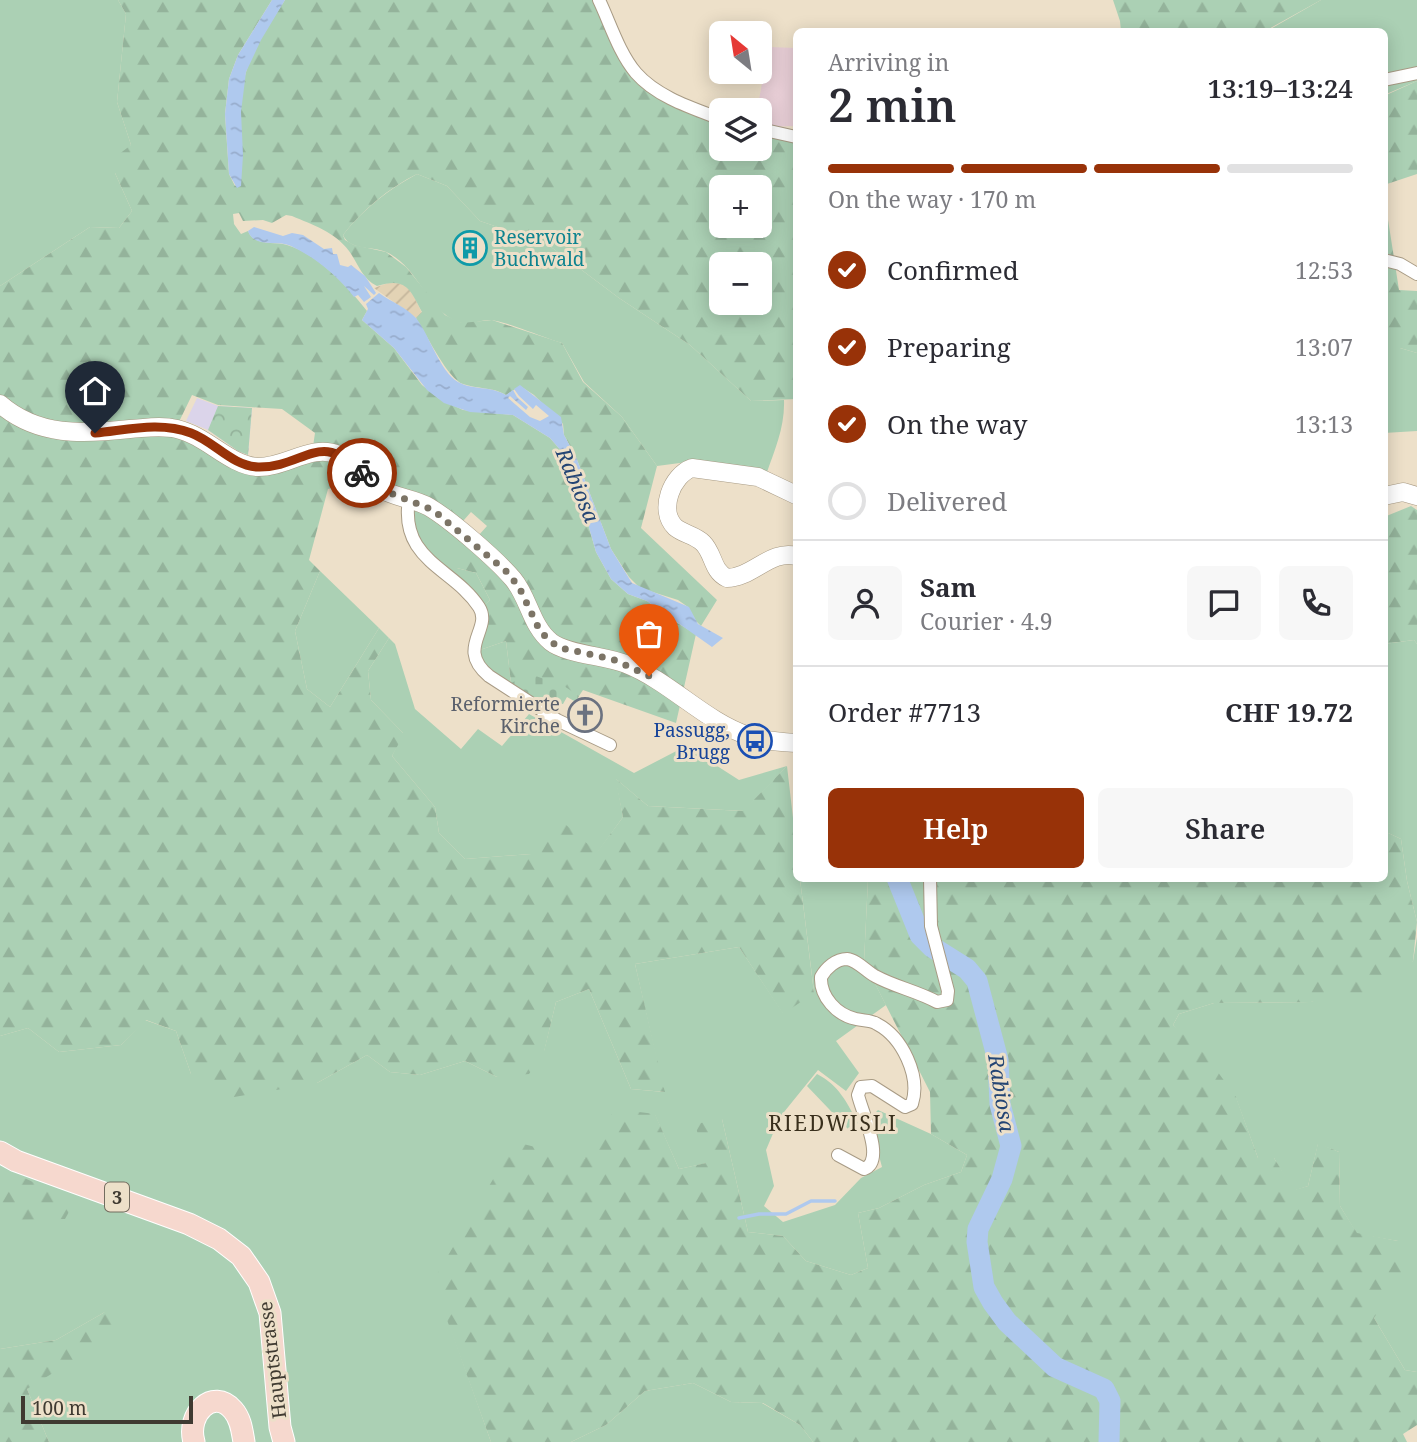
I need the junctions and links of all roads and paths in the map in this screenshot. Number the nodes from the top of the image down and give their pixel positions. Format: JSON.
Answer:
{"nodes":[{"id":1,"x":599,"y":0,"type":"edge"},
{"id":2,"x":1417,"y":73,"type":"edge"},
{"id":3,"x":1388,"y":79,"type":"edge"},
{"id":4,"x":709,"y":114,"type":"edge"},
{"id":5,"x":772,"y":132,"type":"edge"},
{"id":6,"x":793,"y":136,"type":"edge"},
{"id":7,"x":1388,"y":261,"type":"edge"},
{"id":8,"x":1417,"y":274,"type":"edge"},
{"id":9,"x":0,"y":404,"type":"edge"},
{"id":10,"x":793,"y":494,"type":"edge"},
{"id":11,"x":1388,"y":495,"type":"edge"},
{"id":12,"x":1417,"y":496,"type":"edge"},
{"id":13,"x":409,"y":499,"type":"junction"},
{"id":14,"x":793,"y":556,"type":"edge"},
{"id":15,"x":793,"y":743,"type":"edge"},
{"id":16,"x":610,"y":745,"type":"dead end"},
{"id":17,"x":930,"y":882,"type":"edge"},
{"id":18,"x":0,"y":1152,"type":"edge"},
{"id":19,"x":838,"y":1155,"type":"dead end"},
{"id":20,"x":194,"y":1442,"type":"edge"},
{"id":21,"x":244,"y":1442,"type":"edge"},
{"id":22,"x":284,"y":1442,"type":"edge"}],
"edges":[{"from":1,"to":4,"type":"street"},
{"from":2,"to":3,"type":"street"},
{"from":5,"to":6,"type":"street"},
{"from":7,"to":8,"type":"street"},
{"from":9,"to":13,"type":"street"},
{"from":10,"to":14,"type":"street"},
{"from":11,"to":12,"type":"street"},
{"from":13,"to":15,"type":"street"},
{"from":13,"to":16,"type":"street"},
{"from":17,"to":19,"type":"street"},
{"from":18,"to":22,"type":"main road","name":"Hauptstrasse","number":"3"},
{"from":20,"to":21,"type":"main road","name":"Hauptstrasse"}]}
